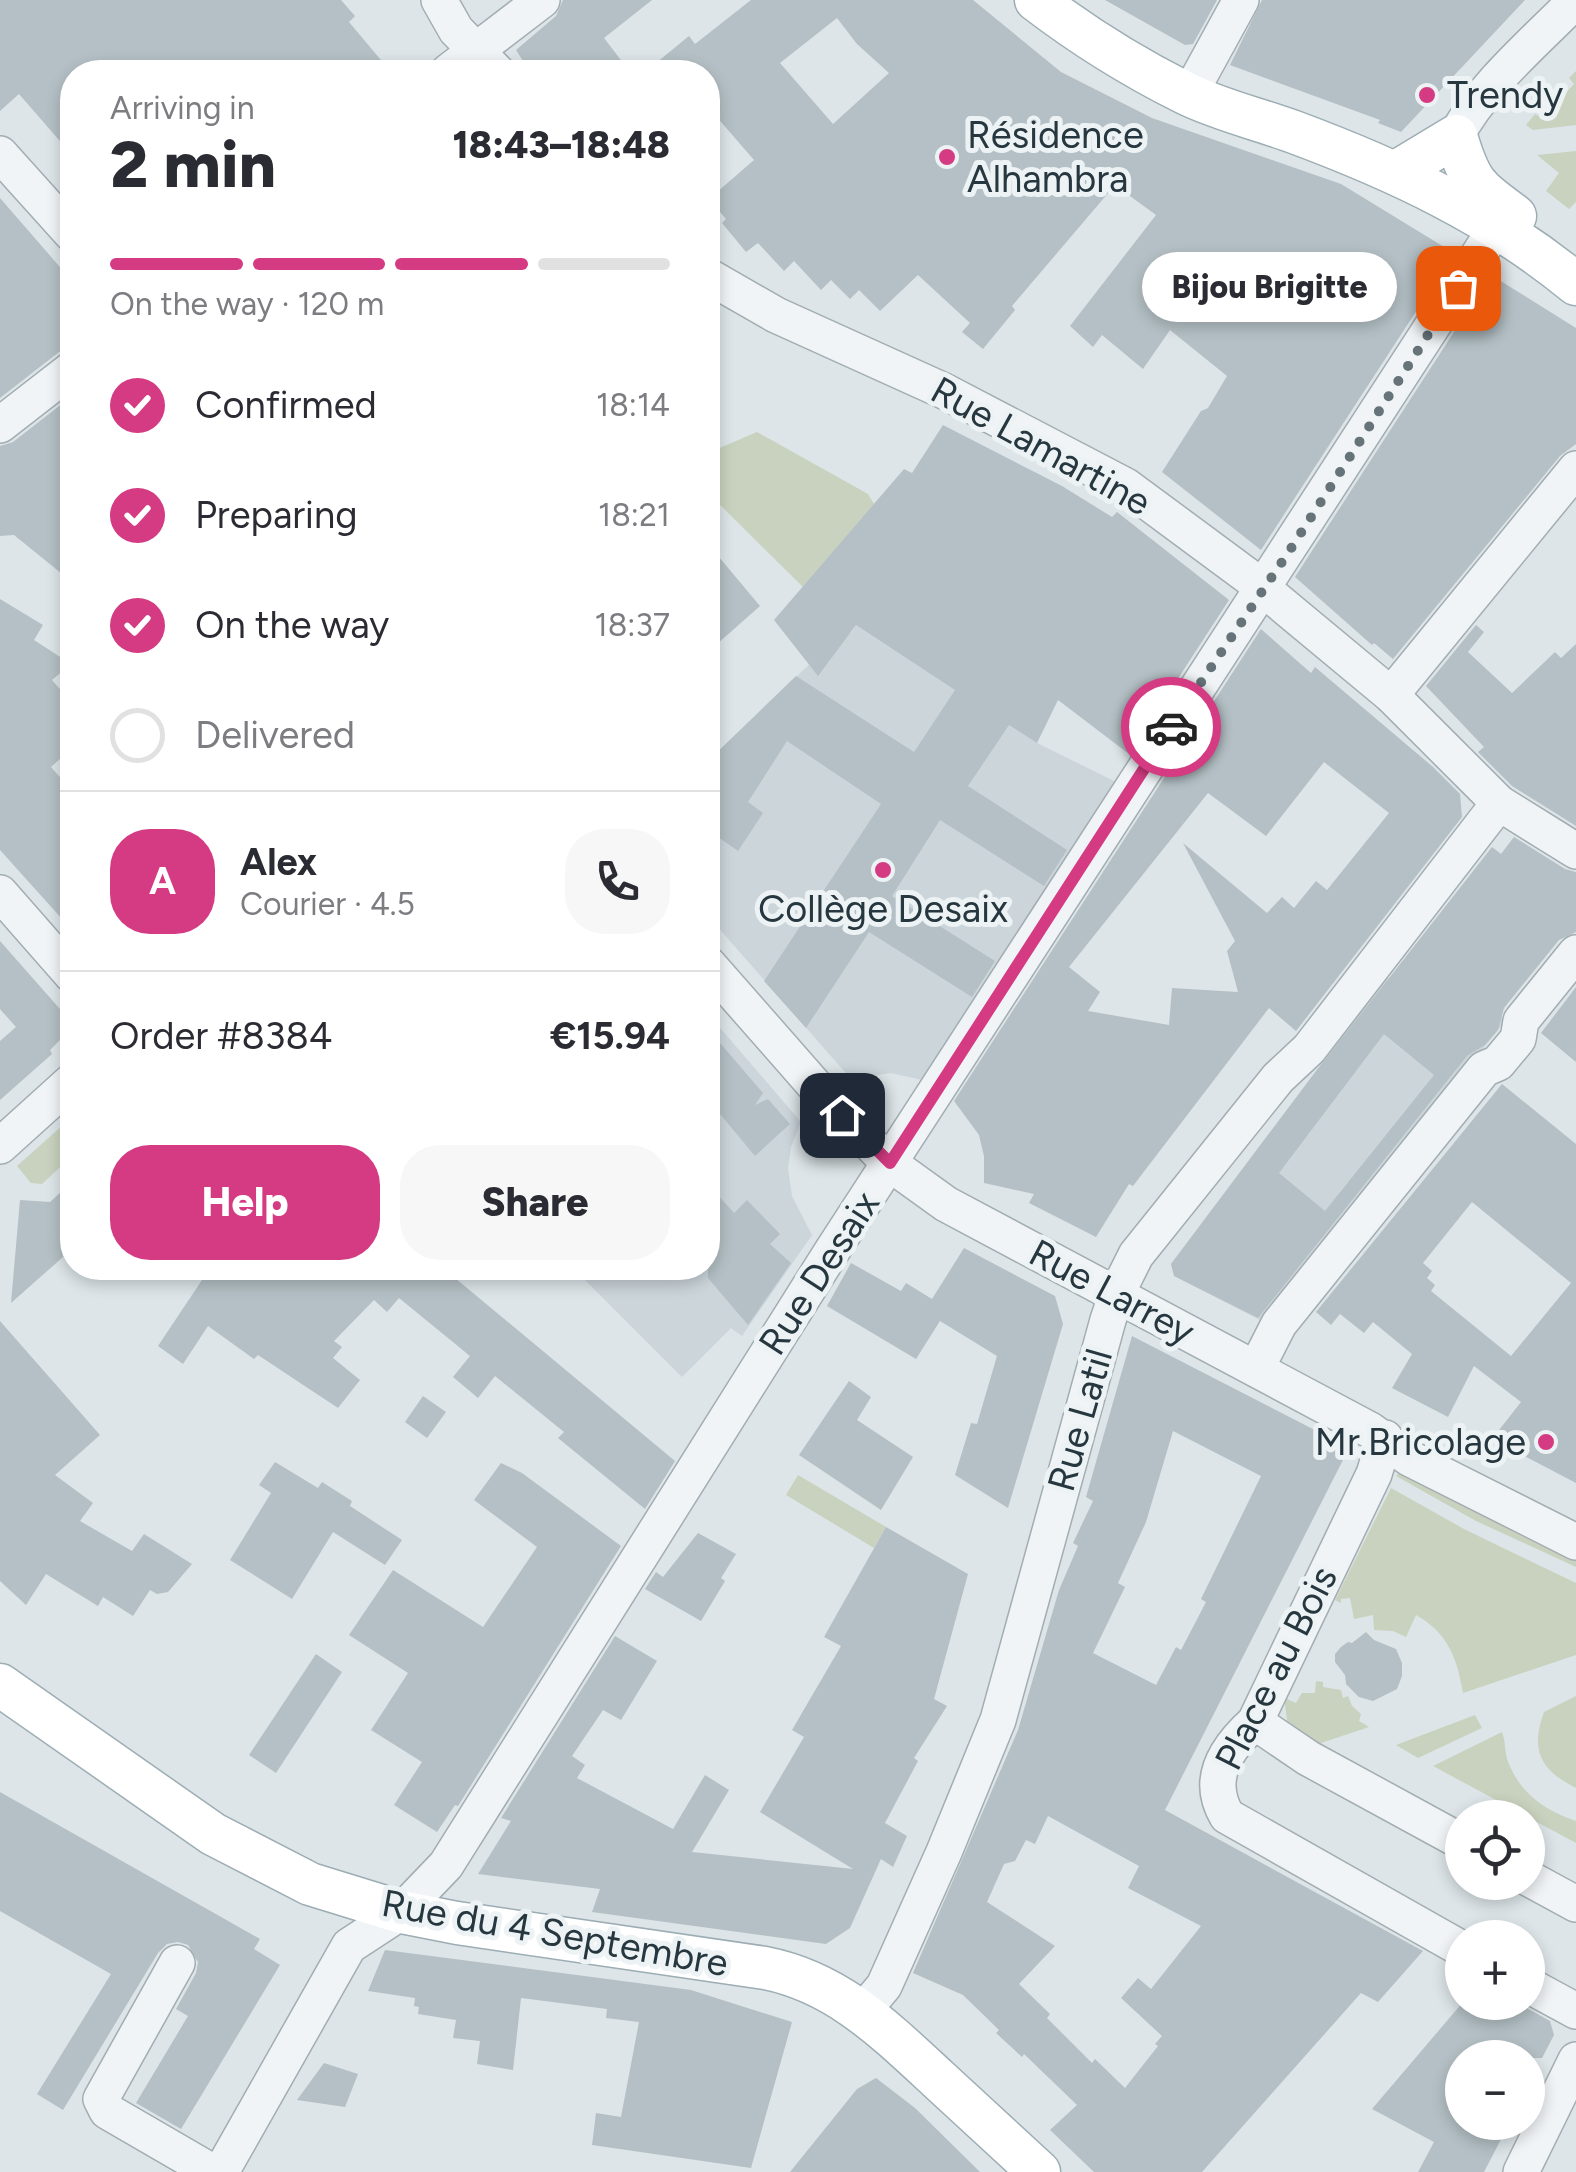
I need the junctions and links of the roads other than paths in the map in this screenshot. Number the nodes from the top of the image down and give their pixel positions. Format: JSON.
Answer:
{"nodes":[{"id":1,"x":439,"y":0,"type":"edge"},
{"id":2,"x":542,"y":0,"type":"edge"},
{"id":3,"x":1036,"y":0,"type":"edge"},
{"id":4,"x":1241,"y":0,"type":"edge"},
{"id":5,"x":1576,"y":0,"type":"edge"},
{"id":6,"x":471,"y":60,"type":"edge"},
{"id":7,"x":479,"y":60,"type":"edge"},
{"id":8,"x":1188,"y":95,"type":"junction"},
{"id":9,"x":1456,"y":136,"type":"junction"},
{"id":10,"x":0,"y":154,"type":"edge"},
{"id":11,"x":1398,"y":172,"type":"junction"},
{"id":12,"x":60,"y":221,"type":"edge"},
{"id":13,"x":1496,"y":228,"type":"junction"},
{"id":14,"x":1576,"y":261,"type":"edge"},
{"id":15,"x":720,"y":283,"type":"edge"},
{"id":16,"x":1576,"y":284,"type":"edge"},
{"id":17,"x":60,"y":378,"type":"edge"},
{"id":18,"x":0,"y":425,"type":"edge"},
{"id":19,"x":1576,"y":469,"type":"edge"},
{"id":20,"x":1262,"y":588,"type":"junction"},
{"id":21,"x":1392,"y":695,"type":"junction"},
{"id":22,"x":1499,"y":803,"type":"junction"},
{"id":23,"x":1576,"y":852,"type":"edge"},
{"id":24,"x":0,"y":893,"type":"edge"},
{"id":25,"x":1576,"y":953,"type":"edge"},
{"id":26,"x":60,"y":961,"type":"edge"},
{"id":27,"x":720,"y":978,"type":"edge"},
{"id":28,"x":60,"y":1092,"type":"edge"},
{"id":29,"x":0,"y":1146,"type":"edge"},
{"id":30,"x":890,"y":1163,"type":"junction"},
{"id":31,"x":1116,"y":1293,"type":"junction"},
{"id":32,"x":1256,"y":1369,"type":"junction"},
{"id":33,"x":1385,"y":1438,"type":"junction"},
{"id":34,"x":1576,"y":1542,"type":"edge"},
{"id":35,"x":1,"y":1689,"type":"edge"},
{"id":36,"x":1255,"y":1722,"type":"junction"},
{"id":37,"x":1445,"y":1833,"type":"edge"},
{"id":38,"x":1545,"y":1887,"type":"edge"},
{"id":39,"x":1576,"y":1904,"type":"edge"},
{"id":40,"x":401,"y":1912,"type":"junction"},
{"id":41,"x":1445,"y":1938,"type":"edge"},
{"id":42,"x":177,"y":1963,"type":"dead end"},
{"id":43,"x":1545,"y":1994,"type":"edge"},
{"id":44,"x":1576,"y":2010,"type":"edge"},
{"id":45,"x":862,"y":2012,"type":"junction"},
{"id":46,"x":1576,"y":2060,"type":"edge"},
{"id":47,"x":212,"y":2172,"type":"edge"},
{"id":48,"x":221,"y":2172,"type":"edge"},
{"id":49,"x":1039,"y":2172,"type":"edge"},
{"id":50,"x":1521,"y":2172,"type":"edge"}],
"edges":[{"from":1,"to":6,"type":"street"},
{"from":2,"to":7,"type":"street"},
{"from":3,"to":8,"type":"main road"},
{"from":4,"to":8,"type":"street"},
{"from":5,"to":9,"type":"street"},
{"from":8,"to":11,"type":"main road"},
{"from":9,"to":11,"type":"main road"},
{"from":9,"to":14,"type":"main road"},
{"from":10,"to":12,"type":"street"},
{"from":11,"to":13,"type":"main road"},
{"from":13,"to":16,"type":"main road"},
{"from":13,"to":20,"type":"street","name":"Rue Desaix"},
{"from":15,"to":20,"type":"street","name":"Rue Lamartine"},
{"from":17,"to":18,"type":"street"},
{"from":19,"to":21,"type":"street"},
{"from":20,"to":21,"type":"street","name":"Rue Lamartine"},
{"from":20,"to":30,"type":"street","name":"Rue Desaix"},
{"from":21,"to":22,"type":"street","name":"Rue Lamartine"},
{"from":22,"to":23,"type":"street","name":"Rue Lamartine"},
{"from":22,"to":31,"type":"street","name":"Rue Latil"},
{"from":24,"to":26,"type":"street"},
{"from":25,"to":32,"type":"street"},
{"from":27,"to":30,"type":"street","name":"Rue Larrey"},
{"from":28,"to":29,"type":"street"},
{"from":30,"to":31,"type":"street","name":"Rue Larrey"},
{"from":30,"to":40,"type":"street","name":"Rue Desaix"},
{"from":31,"to":32,"type":"street","name":"Rue Larrey"},
{"from":31,"to":45,"type":"street","name":"Rue Latil"},
{"from":32,"to":33,"type":"street","name":"Rue Larrey"},
{"from":33,"to":34,"type":"street","name":"Rue Larrey"},
{"from":33,"to":36,"type":"street","name":"Place au Bois"},
{"from":35,"to":40,"type":"main road","name":"Rue du 4 Septembre"},
{"from":36,"to":37,"type":"street"},
{"from":36,"to":41,"type":"street","name":"Place au Bois"},
{"from":38,"to":39,"type":"street"},
{"from":40,"to":45,"type":"main road","name":"Rue du 4 Septembre"},
{"from":40,"to":48,"type":"street","name":"Rue Desaix"},
{"from":42,"to":47,"type":"street"},
{"from":43,"to":44,"type":"street"},
{"from":45,"to":49,"type":"main road","name":"Rue du 4 Septembre"},
{"from":46,"to":50,"type":"street"}]}
